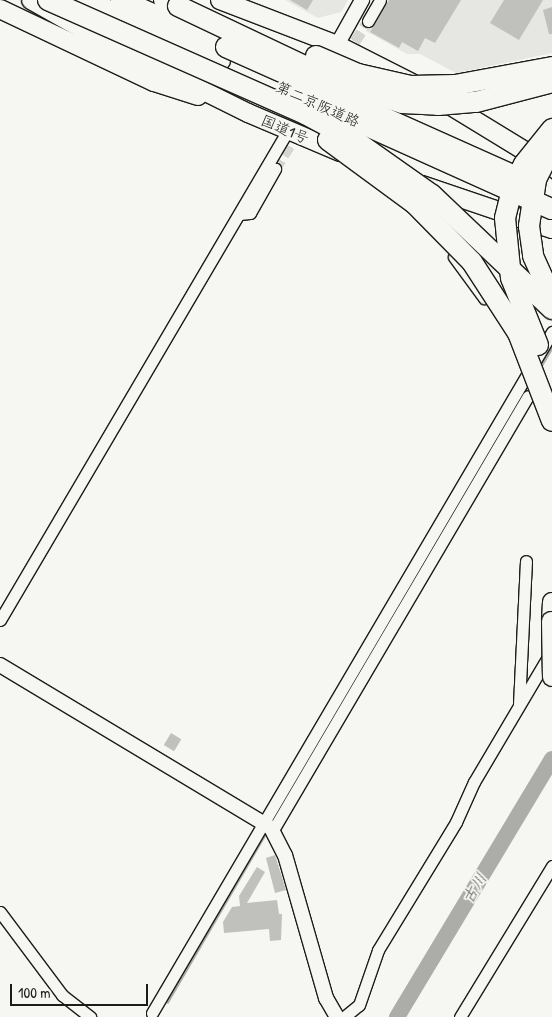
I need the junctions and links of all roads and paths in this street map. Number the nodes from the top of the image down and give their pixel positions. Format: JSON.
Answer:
{"nodes":[{"id":1,"x":31,"y":0,"type":"edge"},
{"id":2,"x":39,"y":0,"type":"edge"},
{"id":3,"x":48,"y":0,"type":"edge"},
{"id":4,"x":85,"y":0,"type":"edge"},
{"id":5,"x":121,"y":0,"type":"edge"},
{"id":6,"x":164,"y":0,"type":"edge"},
{"id":7,"x":196,"y":0,"type":"edge"},
{"id":8,"x":362,"y":0,"type":"edge"},
{"id":9,"x":380,"y":0,"type":"edge"},
{"id":10,"x":231,"y":2,"type":"edge"},
{"id":11,"x":0,"y":9,"type":"edge"},
{"id":12,"x":368,"y":21,"type":"tunnel mouth"},
{"id":13,"x":337,"y":45,"type":"junction"},
{"id":14,"x":552,"y":58,"type":"edge"},
{"id":15,"x":378,"y":64,"type":"junction"},
{"id":16,"x":552,"y":67,"type":"edge"},
{"id":17,"x":552,"y":82,"type":"edge"},
{"id":18,"x":460,"y":111,"type":"junction"},
{"id":19,"x":248,"y":113,"type":"junction"},
{"id":20,"x":552,"y":129,"type":"edge"},
{"id":21,"x":288,"y":130,"type":"junction"},
{"id":22,"x":552,"y":148,"type":"edge"},
{"id":23,"x":552,"y":168,"type":"edge"},
{"id":24,"x":275,"y":169,"type":"tunnel mouth"},
{"id":25,"x":397,"y":177,"type":"junction"},
{"id":26,"x":552,"y":192,"type":"edge"},
{"id":27,"x":552,"y":208,"type":"edge"},
{"id":28,"x":238,"y":214,"type":"junction"},
{"id":29,"x":552,"y":229,"type":"edge"},
{"id":30,"x":552,"y":298,"type":"edge"},
{"id":31,"x":552,"y":309,"type":"edge"},
{"id":32,"x":552,"y":332,"type":"edge"},
{"id":33,"x":526,"y":374,"type":"junction"},
{"id":34,"x":552,"y":379,"type":"edge"},
{"id":35,"x":528,"y":396,"type":"dead end"},
{"id":36,"x":505,"y":412,"type":"junction"},
{"id":37,"x":515,"y":418,"type":"junction"},
{"id":38,"x":552,"y":421,"type":"edge"},
{"id":39,"x":430,"y":551,"type":"junction"},
{"id":40,"x":526,"y":560,"type":"dead end"},
{"id":41,"x":552,"y":602,"type":"edge"},
{"id":42,"x":0,"y":620,"type":"edge"},
{"id":43,"x":551,"y":620,"type":"edge"},
{"id":44,"x":552,"y":651,"type":"edge"},
{"id":45,"x":0,"y":665,"type":"edge"},
{"id":46,"x":552,"y":678,"type":"edge"},
{"id":47,"x":346,"y":682,"type":"junction"},
{"id":48,"x":356,"y":689,"type":"junction"},
{"id":49,"x":519,"y":706,"type":"junction"},
{"id":50,"x":268,"y":825,"type":"junction"},
{"id":51,"x":552,"y":866,"type":"edge"},
{"id":52,"x":0,"y":912,"type":"edge"},
{"id":53,"x":152,"y":1012,"type":"dead end"},
{"id":54,"x":90,"y":1017,"type":"edge"},
{"id":55,"x":338,"y":1017,"type":"edge"},
{"id":56,"x":344,"y":1017,"type":"edge"},
{"id":57,"x":460,"y":1017,"type":"edge"}],
"edges":[{"from":1,"to":19,"type":"highway","name":"国道1号"},
{"from":2,"to":38,"type":"highway","bridge":true},
{"from":3,"to":31,"type":"highway","bridge":true},
{"from":4,"to":27,"type":"highway","name":"第二京阪道路","bridge":true},
{"from":5,"to":26,"type":"highway","name":"第二京阪道路","bridge":true},
{"from":6,"to":17,"type":"highway","bridge":true},
{"from":7,"to":16,"type":"highway","bridge":true},
{"from":8,"to":13,"type":"street"},
{"from":9,"to":12,"type":"street"},
{"from":10,"to":13,"type":"highway"},
{"from":11,"to":19,"type":"highway"},
{"from":13,"to":15,"type":"highway"},
{"from":13,"to":21,"type":"street"},
{"from":14,"to":15,"type":"street"},
{"from":15,"to":18,"type":"highway"},
{"from":18,"to":23,"type":"highway"},
{"from":18,"to":26,"type":"highway"},
{"from":19,"to":21,"type":"highway","name":"国道1号"},
{"from":20,"to":34,"type":"highway","bridge":true},
{"from":21,"to":25,"type":"highway","name":"国道1号"},
{"from":21,"to":28,"type":"street"},
{"from":22,"to":30,"type":"highway","bridge":true},
{"from":24,"to":28,"type":"street"},
{"from":25,"to":29,"type":"highway","name":"国道1号"},
{"from":25,"to":33,"type":"street"},
{"from":28,"to":42,"type":"street"},
{"from":32,"to":33,"type":"street"},
{"from":33,"to":36,"type":"street"},
{"from":35,"to":37,"type":"street"},
{"from":36,"to":37,"type":"street"},
{"from":36,"to":39,"type":"street"},
{"from":37,"to":39,"type":"street"},
{"from":39,"to":47,"type":"street"},
{"from":39,"to":48,"type":"street"},
{"from":40,"to":49,"type":"street"},
{"from":41,"to":43,"type":"highway"},
{"from":43,"to":46,"type":"highway","bridge":true},
{"from":44,"to":49,"type":"street"},
{"from":45,"to":50,"type":"street"},
{"from":47,"to":48,"type":"street"},
{"from":47,"to":50,"type":"street"},
{"from":48,"to":50,"type":"street"},
{"from":49,"to":56,"type":"street"},
{"from":50,"to":53,"type":"street"},
{"from":50,"to":55,"type":"street"},
{"from":51,"to":57,"type":"street"},
{"from":52,"to":54,"type":"street"}]}
